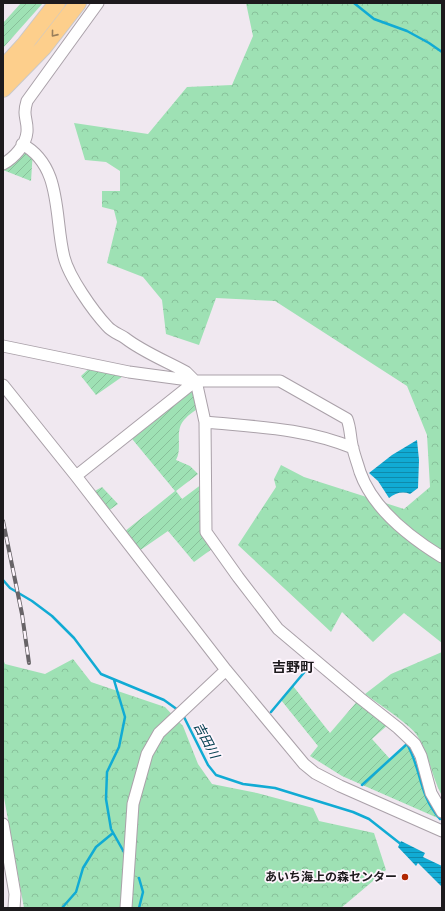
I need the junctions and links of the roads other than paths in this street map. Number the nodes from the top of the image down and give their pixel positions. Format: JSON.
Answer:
{"nodes":[{"id":1,"x":57,"y":3,"type":"edge"},
{"id":2,"x":78,"y":3,"type":"edge"},
{"id":3,"x":98,"y":3,"type":"edge"},
{"id":4,"x":3,"y":68,"type":"edge"},
{"id":5,"x":3,"y":88,"type":"edge"},
{"id":6,"x":22,"y":144,"type":"junction"},
{"id":7,"x":3,"y":164,"type":"edge"},
{"id":8,"x":3,"y":346,"type":"edge"},
{"id":9,"x":195,"y":380,"type":"junction"},
{"id":10,"x":3,"y":385,"type":"edge"},
{"id":11,"x":205,"y":422,"type":"junction"},
{"id":12,"x":353,"y":448,"type":"junction"},
{"id":13,"x":76,"y":476,"type":"junction"},
{"id":14,"x":442,"y":558,"type":"edge"},
{"id":15,"x":226,"y":670,"type":"junction"},
{"id":16,"x":442,"y":812,"type":"edge"},
{"id":17,"x":4,"y":830,"type":"edge"},
{"id":18,"x":442,"y":831,"type":"edge"},
{"id":19,"x":14,"y":908,"type":"edge"},
{"id":20,"x":126,"y":908,"type":"edge"}],
"edges":[{"from":1,"to":4,"type":"highway"},
{"from":2,"to":5,"type":"highway","one_way":true},
{"from":3,"to":6,"type":"street"},
{"from":6,"to":7,"type":"street"},
{"from":6,"to":9,"type":"street"},
{"from":8,"to":9,"type":"street"},
{"from":9,"to":11,"type":"street"},
{"from":9,"to":12,"type":"street"},
{"from":9,"to":13,"type":"street"},
{"from":10,"to":13,"type":"street"},
{"from":11,"to":12,"type":"street"},
{"from":11,"to":16,"type":"street"},
{"from":12,"to":14,"type":"street"},
{"from":13,"to":15,"type":"street"},
{"from":15,"to":18,"type":"street"},
{"from":15,"to":20,"type":"street"},
{"from":17,"to":19,"type":"street"}]}
